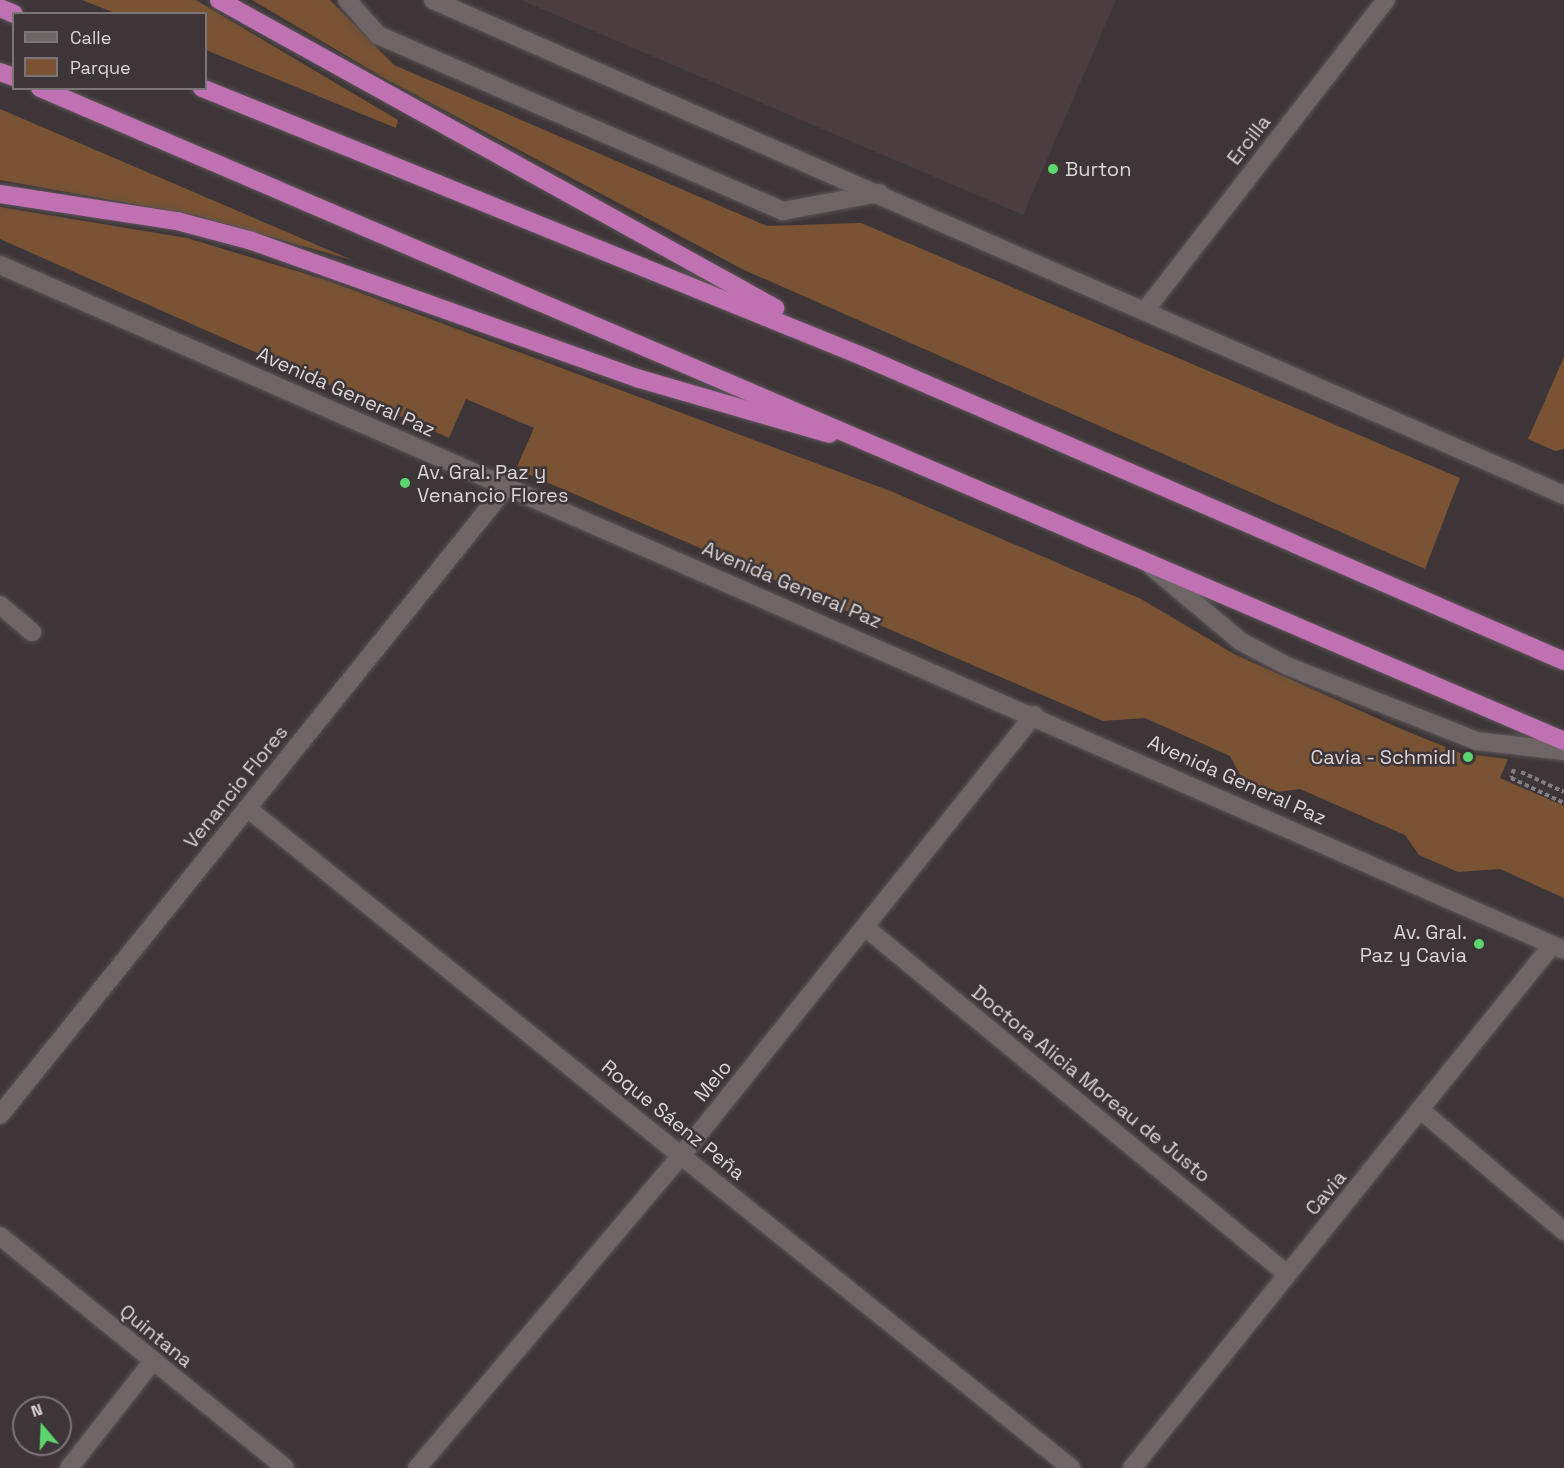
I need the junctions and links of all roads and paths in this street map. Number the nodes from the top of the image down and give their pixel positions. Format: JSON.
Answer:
{"nodes":[{"id":1,"x":219,"y":0,"type":"edge"},
{"id":2,"x":347,"y":0,"type":"edge"},
{"id":3,"x":433,"y":0,"type":"edge"},
{"id":4,"x":1386,"y":0,"type":"edge"},
{"id":5,"x":45,"y":90,"type":"edge"},
{"id":6,"x":207,"y":90,"type":"edge"},
{"id":7,"x":879,"y":193,"type":"junction"},
{"id":8,"x":0,"y":194,"type":"edge"},
{"id":9,"x":3,"y":272,"type":"edge"},
{"id":10,"x":1148,"y":308,"type":"junction"},
{"id":11,"x":864,"y":357,"type":"junction"},
{"id":12,"x":910,"y":458,"type":"junction"},
{"id":13,"x":507,"y":486,"type":"junction"},
{"id":14,"x":1564,"y":495,"type":"edge"},
{"id":15,"x":1136,"y":554,"type":"junction"},
{"id":16,"x":0,"y":605,"type":"edge"},
{"id":17,"x":32,"y":632,"type":"dead end"},
{"id":18,"x":1564,"y":661,"type":"edge"},
{"id":19,"x":1034,"y":715,"type":"junction"},
{"id":20,"x":1564,"y":741,"type":"edge"},
{"id":21,"x":1564,"y":751,"type":"edge"},
{"id":22,"x":1564,"y":792,"type":"edge"},
{"id":23,"x":1564,"y":803,"type":"edge"},
{"id":24,"x":247,"y":808,"type":"junction"},
{"id":25,"x":866,"y":928,"type":"junction"},
{"id":26,"x":1558,"y":947,"type":"edge"},
{"id":27,"x":1423,"y":1112,"type":"junction"},
{"id":28,"x":0,"y":1115,"type":"edge"},
{"id":29,"x":681,"y":1156,"type":"junction"},
{"id":30,"x":1564,"y":1231,"type":"edge"},
{"id":31,"x":0,"y":1236,"type":"edge"},
{"id":32,"x":1287,"y":1274,"type":"junction"},
{"id":33,"x":152,"y":1362,"type":"junction"},
{"id":34,"x":69,"y":1468,"type":"edge"},
{"id":35,"x":285,"y":1468,"type":"edge"},
{"id":36,"x":417,"y":1468,"type":"edge"},
{"id":37,"x":1071,"y":1468,"type":"edge"},
{"id":38,"x":1132,"y":1468,"type":"edge"}],
"edges":[{"from":1,"to":11,"type":"highway"},
{"from":2,"to":7,"type":"street"},
{"from":3,"to":7,"type":"street"},
{"from":4,"to":10,"type":"street","name":"Ercilla"},
{"from":5,"to":12,"type":"highway"},
{"from":6,"to":11,"type":"highway"},
{"from":7,"to":10,"type":"street"},
{"from":8,"to":12,"type":"highway"},
{"from":9,"to":13,"type":"street","name":"Avenida General Paz"},
{"from":10,"to":14,"type":"street"},
{"from":11,"to":18,"type":"highway"},
{"from":12,"to":15,"type":"highway"},
{"from":13,"to":19,"type":"street","name":"Avenida General Paz"},
{"from":13,"to":24,"type":"street","name":"Venancio Flores"},
{"from":15,"to":20,"type":"highway"},
{"from":15,"to":21,"type":"street"},
{"from":16,"to":17,"type":"street"},
{"from":19,"to":25,"type":"street","name":"Melo"},
{"from":19,"to":26,"type":"street","name":"Avenida General Paz"},
{"from":22,"to":23,"type":"path"},
{"from":24,"to":28,"type":"street","name":"Venancio Flores"},
{"from":24,"to":29,"type":"street","name":"Roque Sáenz Peña"},
{"from":25,"to":29,"type":"street","name":"Melo"},
{"from":25,"to":32,"type":"street","name":"Doctora Alicia Moreau de Justo"},
{"from":26,"to":27,"type":"street","name":"Cavia"},
{"from":27,"to":30,"type":"street"},
{"from":27,"to":32,"type":"street","name":"Cavia"},
{"from":29,"to":36,"type":"street","name":"Melo"},
{"from":29,"to":37,"type":"street","name":"Roque Sáenz Peña"},
{"from":31,"to":33,"type":"street","name":"Quintana"},
{"from":32,"to":38,"type":"street","name":"Cavia"},
{"from":33,"to":34,"type":"street"},
{"from":33,"to":35,"type":"street","name":"Quintana"}]}
